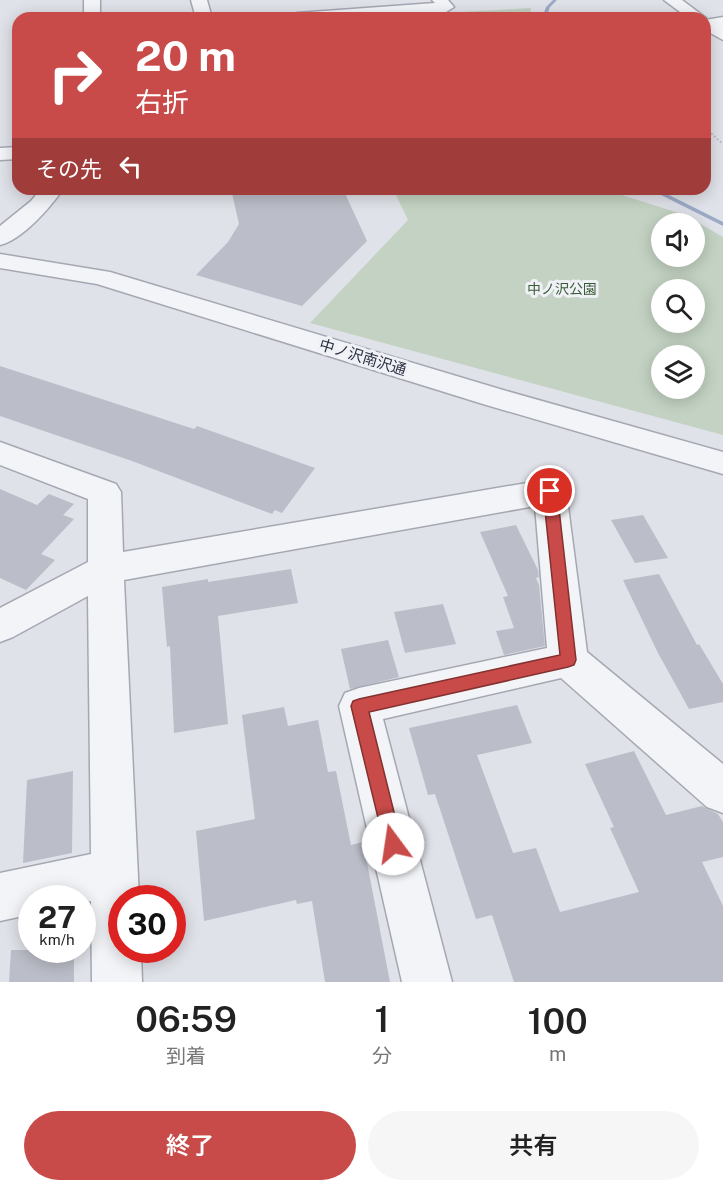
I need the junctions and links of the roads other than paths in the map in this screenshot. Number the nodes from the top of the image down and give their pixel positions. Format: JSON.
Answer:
{"nodes":[{"id":1,"x":440,"y":0,"type":"edge"},
{"id":2,"x":672,"y":0,"type":"edge"},
{"id":3,"x":378,"y":12,"type":"edge"},
{"id":4,"x":692,"y":12,"type":"edge"},
{"id":5,"x":711,"y":25,"type":"edge"},
{"id":6,"x":723,"y":35,"type":"edge"},
{"id":7,"x":47,"y":195,"type":"edge"},
{"id":8,"x":0,"y":238,"type":"edge"},
{"id":9,"x":0,"y":261,"type":"edge"},
{"id":10,"x":0,"y":453,"type":"edge"},
{"id":11,"x":723,"y":463,"type":"edge"},
{"id":12,"x":106,"y":569,"type":"junction"},
{"id":13,"x":0,"y":626,"type":"edge"},
{"id":14,"x":568,"y":660,"type":"junction"},
{"id":15,"x":723,"y":792,"type":"edge"},
{"id":16,"x":113,"y":873,"type":"junction"},
{"id":17,"x":0,"y":897,"type":"edge"},
{"id":18,"x":117,"y":982,"type":"edge"},
{"id":19,"x":427,"y":982,"type":"edge"}],
"edges":[{"from":1,"to":3,"type":"street"},
{"from":2,"to":4,"type":"street"},
{"from":5,"to":6,"type":"street"},
{"from":7,"to":8,"type":"street"},
{"from":9,"to":11,"type":"street","name":"中ノ沢南沢通"},
{"from":10,"to":12,"type":"street"},
{"from":12,"to":13,"type":"street"},
{"from":12,"to":14,"type":"street"},
{"from":12,"to":16,"type":"street"},
{"from":14,"to":15,"type":"street"},
{"from":14,"to":19,"type":"street"},
{"from":16,"to":17,"type":"street"},
{"from":16,"to":18,"type":"street"}]}
